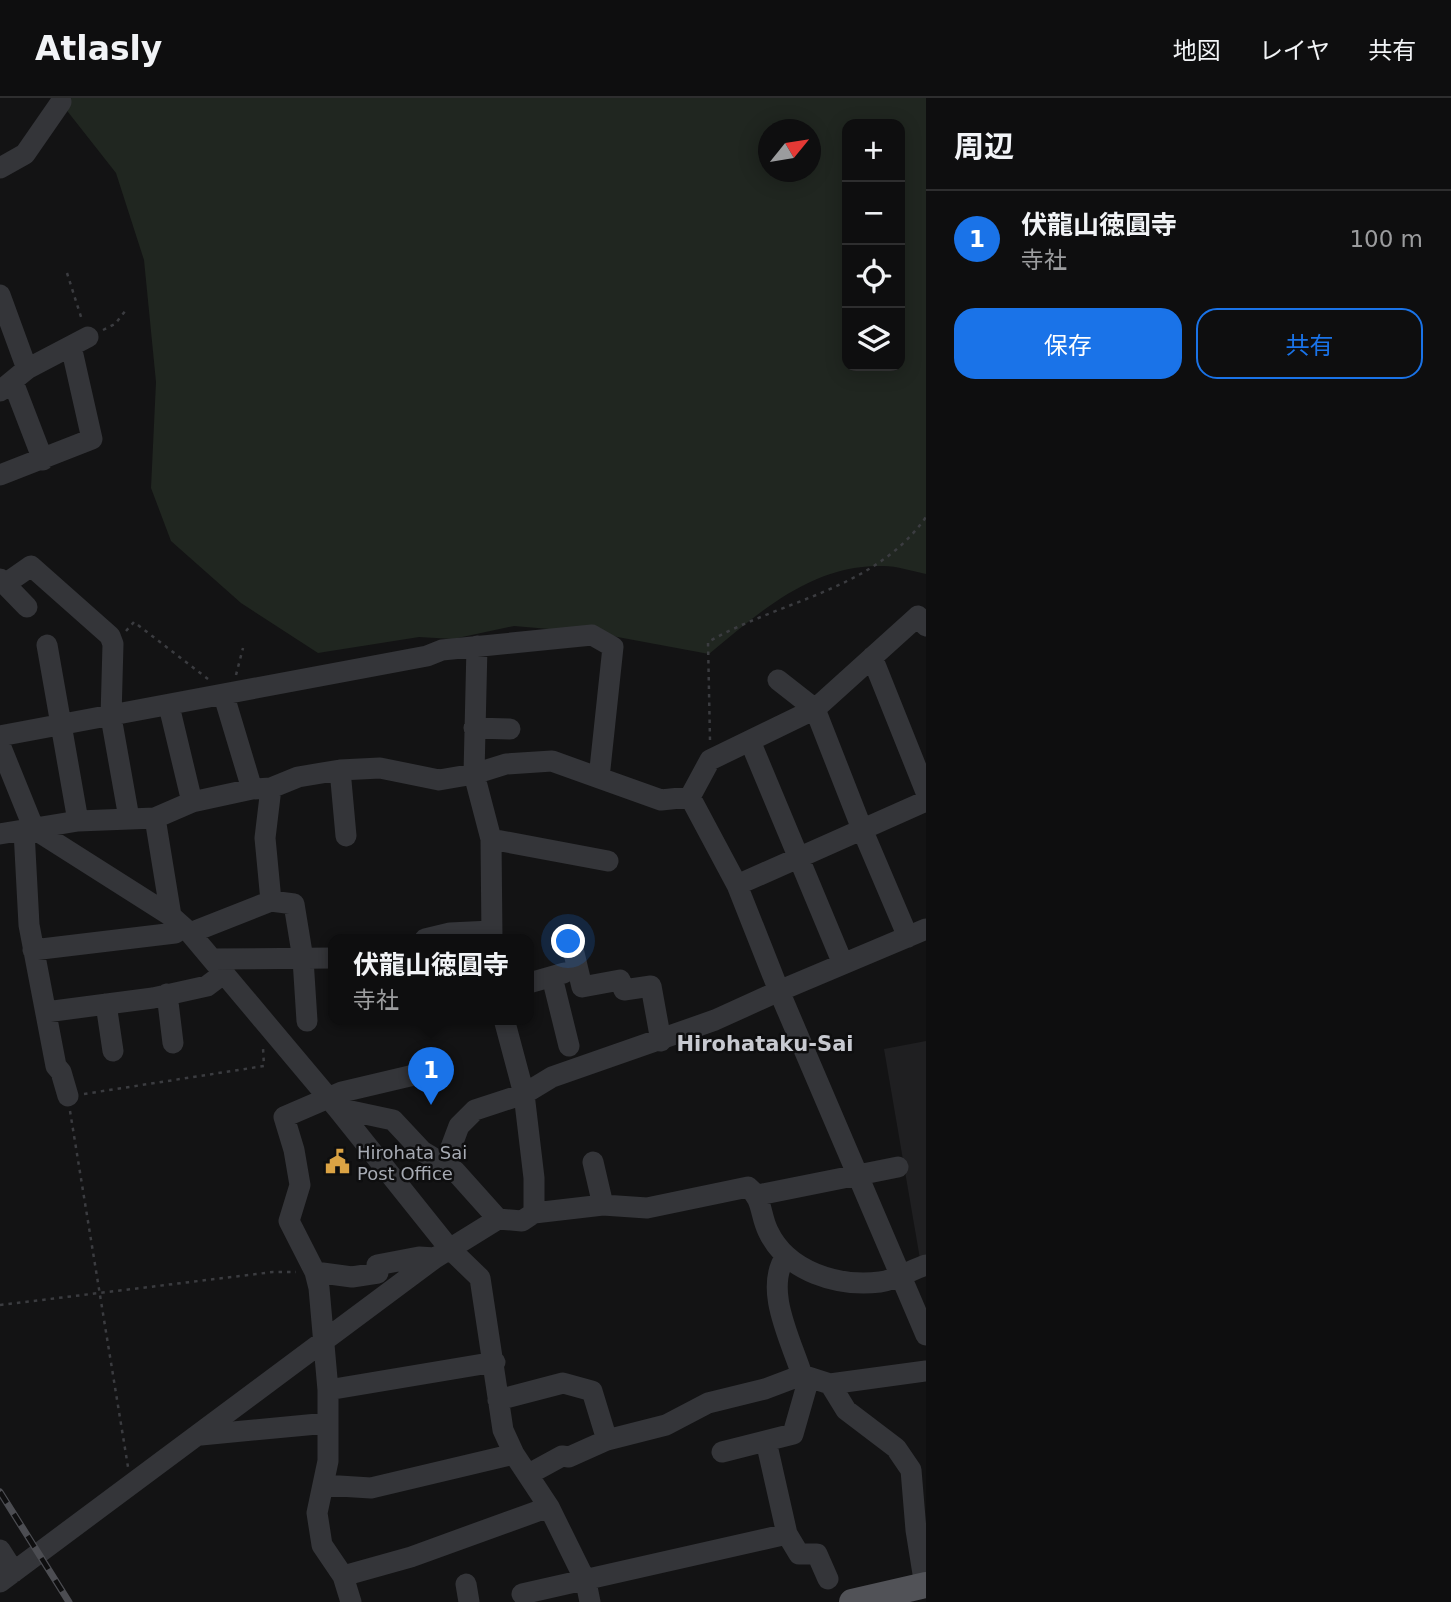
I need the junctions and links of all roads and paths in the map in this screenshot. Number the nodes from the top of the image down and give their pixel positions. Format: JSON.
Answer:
{"nodes":[{"id":1,"x":61,"y":102,"type":"dead end"},
{"id":2,"x":0,"y":168,"type":"edge"},
{"id":3,"x":67,"y":274,"type":"dead end"},
{"id":4,"x":0,"y":295,"type":"edge"},
{"id":5,"x":126,"y":310,"type":"dead end"},
{"id":6,"x":80,"y":342,"type":"junction"},
{"id":7,"x":13,"y":381,"type":"edge"},
{"id":8,"x":43,"y":460,"type":"junction"},
{"id":9,"x":0,"y":475,"type":"edge"},
{"id":10,"x":926,"y":517,"type":"edge"},
{"id":11,"x":3,"y":582,"type":"edge"},
{"id":12,"x":27,"y":607,"type":"dead end"},
{"id":13,"x":926,"y":626,"type":"edge"},
{"id":14,"x":47,"y":645,"type":"dead end"},
{"id":15,"x":113,"y":645,"type":"junction"},
{"id":16,"x":477,"y":646,"type":"junction"},
{"id":17,"x":243,"y":648,"type":"dead end"},
{"id":18,"x":872,"y":657,"type":"junction"},
{"id":19,"x":778,"y":680,"type":"dead end"},
{"id":20,"x":223,"y":693,"type":"junction"},
{"id":21,"x":169,"y":706,"type":"junction"},
{"id":22,"x":815,"y":709,"type":"junction"},
{"id":23,"x":111,"y":717,"type":"junction"},
{"id":24,"x":61,"y":727,"type":"junction"},
{"id":25,"x":474,"y":728,"type":"junction"},
{"id":26,"x":510,"y":729,"type":"dead end"},
{"id":27,"x":0,"y":736,"type":"edge"},
{"id":28,"x":750,"y":741,"type":"junction"},
{"id":29,"x":0,"y":745,"type":"edge"},
{"id":30,"x":710,"y":760,"type":"junction"},
{"id":31,"x":340,"y":770,"type":"junction"},
{"id":32,"x":474,"y":774,"type":"junction"},
{"id":33,"x":599,"y":778,"type":"junction"},
{"id":34,"x":261,"y":789,"type":"junction"},
{"id":35,"x":926,"y":792,"type":"edge"},
{"id":36,"x":690,"y":797,"type":"junction"},
{"id":37,"x":926,"y":801,"type":"edge"},
{"id":38,"x":192,"y":802,"type":"junction"},
{"id":39,"x":129,"y":818,"type":"junction"},
{"id":40,"x":155,"y":818,"type":"junction"},
{"id":41,"x":78,"y":821,"type":"junction"},
{"id":42,"x":29,"y":830,"type":"junction"},
{"id":43,"x":862,"y":830,"type":"junction"},
{"id":44,"x":0,"y":834,"type":"edge"},
{"id":45,"x":346,"y":836,"type":"dead end"},
{"id":46,"x":491,"y":839,"type":"junction"},
{"id":47,"x":799,"y":858,"type":"junction"},
{"id":48,"x":608,"y":861,"type":"dead end"},
{"id":49,"x":737,"y":885,"type":"junction"},
{"id":50,"x":271,"y":901,"type":"junction"},
{"id":51,"x":181,"y":926,"type":"junction"},
{"id":52,"x":917,"y":933,"type":"edge"},
{"id":53,"x":446,"y":934,"type":"edge"},
{"id":54,"x":471,"y":934,"type":"edge"},
{"id":55,"x":492,"y":934,"type":"edge"},
{"id":56,"x":33,"y":950,"type":"junction"},
{"id":57,"x":328,"y":958,"type":"edge"},
{"id":58,"x":303,"y":959,"type":"junction"},
{"id":59,"x":843,"y":964,"type":"junction"},
{"id":60,"x":218,"y":966,"type":"junction"},
{"id":61,"x":552,"y":977,"type":"junction"},
{"id":62,"x":534,"y":982,"type":"edge"},
{"id":63,"x":779,"y":991,"type":"junction"},
{"id":64,"x":167,"y":994,"type":"junction"},
{"id":65,"x":106,"y":1004,"type":"junction"},
{"id":66,"x":46,"y":1012,"type":"junction"},
{"id":67,"x":307,"y":1021,"type":"dead end"},
{"id":68,"x":506,"y":1025,"type":"edge"},
{"id":69,"x":262,"y":1037,"type":"dead end"},
{"id":70,"x":661,"y":1041,"type":"junction"},
{"id":71,"x":173,"y":1043,"type":"dead end"},
{"id":72,"x":569,"y":1046,"type":"dead end"},
{"id":73,"x":113,"y":1051,"type":"dead end"},
{"id":74,"x":433,"y":1081,"type":"dead end"},
{"id":75,"x":524,"y":1094,"type":"junction"},
{"id":76,"x":68,"y":1096,"type":"junction"},
{"id":77,"x":333,"y":1103,"type":"junction"},
{"id":78,"x":593,"y":1162,"type":"dead end"},
{"id":79,"x":444,"y":1166,"type":"junction"},
{"id":80,"x":898,"y":1167,"type":"dead end"},
{"id":81,"x":856,"y":1174,"type":"junction"},
{"id":82,"x":758,"y":1195,"type":"junction"},
{"id":83,"x":603,"y":1205,"type":"junction"},
{"id":84,"x":534,"y":1213,"type":"junction"},
{"id":85,"x":498,"y":1219,"type":"junction"},
{"id":86,"x":442,"y":1253,"type":"junction"},
{"id":87,"x":786,"y":1256,"type":"junction"},
{"id":88,"x":926,"y":1265,"type":"edge"},
{"id":89,"x":315,"y":1272,"type":"junction"},
{"id":90,"x":900,"y":1274,"type":"junction"},
{"id":91,"x":98,"y":1295,"type":"junction"},
{"id":92,"x":0,"y":1305,"type":"edge"},
{"id":93,"x":926,"y":1335,"type":"edge"},
{"id":94,"x":323,"y":1343,"type":"junction"},
{"id":95,"x":495,"y":1362,"type":"junction"},
{"id":96,"x":926,"y":1371,"type":"edge"},
{"id":97,"x":814,"y":1379,"type":"junction"},
{"id":98,"x":328,"y":1390,"type":"junction"},
{"id":99,"x":498,"y":1400,"type":"junction"},
{"id":100,"x":328,"y":1423,"type":"junction"},
{"id":101,"x":200,"y":1435,"type":"junction"},
{"id":102,"x":607,"y":1440,"type":"junction"},
{"id":103,"x":766,"y":1441,"type":"junction"},
{"id":104,"x":722,"y":1452,"type":"dead end"},
{"id":105,"x":514,"y":1454,"type":"junction"},
{"id":106,"x":528,"y":1474,"type":"junction"},
{"id":107,"x":131,"y":1484,"type":"junction"},
{"id":108,"x":323,"y":1485,"type":"junction"},
{"id":109,"x":549,"y":1507,"type":"junction"},
{"id":110,"x":787,"y":1534,"type":"junction"},
{"id":111,"x":0,"y":1550,"type":"edge"},
{"id":112,"x":343,"y":1576,"type":"junction"},
{"id":113,"x":7,"y":1577,"type":"edge"},
{"id":114,"x":828,"y":1579,"type":"dead end"},
{"id":115,"x":925,"y":1586,"type":"edge"},
{"id":116,"x":588,"y":1592,"type":"edge"},
{"id":117,"x":522,"y":1594,"type":"dead end"},
{"id":118,"x":351,"y":1602,"type":"edge"},
{"id":119,"x":852,"y":1602,"type":"edge"}],
"edges":[{"from":1,"to":2,"type":"street"},
{"from":3,"to":6,"type":"path"},
{"from":4,"to":7,"type":"street"},
{"from":5,"to":6,"type":"path"},
{"from":6,"to":7,"type":"street"},
{"from":6,"to":8,"type":"street"},
{"from":7,"to":8,"type":"street"},
{"from":8,"to":9,"type":"street"},
{"from":10,"to":30,"type":"path"},
{"from":11,"to":12,"type":"street"},
{"from":11,"to":15,"type":"street"},
{"from":13,"to":18,"type":"street"},
{"from":14,"to":24,"type":"street"},
{"from":15,"to":20,"type":"path"},
{"from":15,"to":23,"type":"street"},
{"from":16,"to":20,"type":"street"},
{"from":16,"to":25,"type":"street"},
{"from":16,"to":33,"type":"street"},
{"from":17,"to":20,"type":"path"},
{"from":18,"to":22,"type":"street"},
{"from":18,"to":35,"type":"street"},
{"from":19,"to":22,"type":"street"},
{"from":20,"to":21,"type":"street"},
{"from":20,"to":34,"type":"street"},
{"from":21,"to":23,"type":"street"},
{"from":21,"to":38,"type":"street"},
{"from":22,"to":28,"type":"street"},
{"from":22,"to":43,"type":"street"},
{"from":23,"to":24,"type":"street"},
{"from":23,"to":39,"type":"street"},
{"from":24,"to":27,"type":"street"},
{"from":24,"to":41,"type":"street"},
{"from":25,"to":26,"type":"street"},
{"from":25,"to":32,"type":"street"},
{"from":28,"to":30,"type":"street"},
{"from":28,"to":47,"type":"street"},
{"from":29,"to":42,"type":"street"},
{"from":30,"to":36,"type":"street"},
{"from":31,"to":32,"type":"street"},
{"from":31,"to":34,"type":"street"},
{"from":31,"to":45,"type":"street"},
{"from":32,"to":33,"type":"street"},
{"from":32,"to":46,"type":"street"},
{"from":33,"to":36,"type":"street"},
{"from":34,"to":38,"type":"street"},
{"from":34,"to":50,"type":"street"},
{"from":36,"to":49,"type":"street"},
{"from":37,"to":43,"type":"street"},
{"from":38,"to":40,"type":"street"},
{"from":39,"to":40,"type":"street"},
{"from":39,"to":41,"type":"street"},
{"from":40,"to":51,"type":"street"},
{"from":41,"to":42,"type":"street"},
{"from":42,"to":44,"type":"street"},
{"from":42,"to":51,"type":"street"},
{"from":42,"to":56,"type":"street"},
{"from":43,"to":47,"type":"street"},
{"from":43,"to":52,"type":"street"},
{"from":46,"to":48,"type":"street"},
{"from":46,"to":55,"type":"street"},
{"from":47,"to":49,"type":"street"},
{"from":47,"to":59,"type":"street"},
{"from":49,"to":63,"type":"street"},
{"from":50,"to":51,"type":"street"},
{"from":50,"to":58,"type":"street"},
{"from":51,"to":56,"type":"street"},
{"from":51,"to":60,"type":"street"},
{"from":52,"to":59,"type":"street"},
{"from":53,"to":54,"type":"street"},
{"from":56,"to":66,"type":"street"},
{"from":57,"to":58,"type":"street"},
{"from":58,"to":60,"type":"street"},
{"from":58,"to":67,"type":"street"},
{"from":59,"to":63,"type":"street"},
{"from":60,"to":64,"type":"street"},
{"from":60,"to":77,"type":"street"},
{"from":61,"to":62,"type":"street"},
{"from":61,"to":70,"type":"street"},
{"from":61,"to":72,"type":"street"},
{"from":63,"to":70,"type":"street"},
{"from":63,"to":81,"type":"street"},
{"from":64,"to":65,"type":"street"},
{"from":64,"to":71,"type":"street"},
{"from":65,"to":66,"type":"street"},
{"from":65,"to":73,"type":"street"},
{"from":66,"to":76,"type":"street"},
{"from":68,"to":75,"type":"street"},
{"from":69,"to":76,"type":"path"},
{"from":70,"to":75,"type":"street"},
{"from":74,"to":77,"type":"street"},
{"from":75,"to":79,"type":"street"},
{"from":75,"to":84,"type":"street"},
{"from":76,"to":91,"type":"path"},
{"from":77,"to":79,"type":"street"},
{"from":77,"to":86,"type":"street"},
{"from":77,"to":89,"type":"street"},
{"from":78,"to":83,"type":"street"},
{"from":79,"to":85,"type":"street"},
{"from":80,"to":81,"type":"street"},
{"from":81,"to":82,"type":"street"},
{"from":81,"to":90,"type":"street"},
{"from":82,"to":83,"type":"street"},
{"from":82,"to":87,"type":"street"},
{"from":83,"to":84,"type":"street"},
{"from":84,"to":85,"type":"street"},
{"from":85,"to":86,"type":"street"},
{"from":86,"to":89,"type":"street"},
{"from":86,"to":94,"type":"street"},
{"from":86,"to":95,"type":"street"},
{"from":87,"to":90,"type":"street"},
{"from":87,"to":97,"type":"street"},
{"from":88,"to":90,"type":"street"},
{"from":89,"to":91,"type":"path"},
{"from":89,"to":94,"type":"street"},
{"from":90,"to":93,"type":"street"},
{"from":91,"to":92,"type":"path"},
{"from":91,"to":107,"type":"path"},
{"from":94,"to":98,"type":"street"},
{"from":94,"to":101,"type":"street"},
{"from":95,"to":98,"type":"street"},
{"from":95,"to":99,"type":"street"},
{"from":96,"to":97,"type":"street"},
{"from":97,"to":102,"type":"street"},
{"from":97,"to":103,"type":"street"},
{"from":97,"to":115,"type":"street"},
{"from":98,"to":100,"type":"street"},
{"from":99,"to":102,"type":"street"},
{"from":99,"to":105,"type":"street"},
{"from":100,"to":101,"type":"street"},
{"from":100,"to":108,"type":"street"},
{"from":101,"to":107,"type":"street"},
{"from":102,"to":106,"type":"street"},
{"from":103,"to":104,"type":"street"},
{"from":103,"to":110,"type":"street"},
{"from":105,"to":106,"type":"street"},
{"from":105,"to":108,"type":"street"},
{"from":106,"to":109,"type":"street"},
{"from":107,"to":113,"type":"street"},
{"from":108,"to":112,"type":"street"},
{"from":109,"to":112,"type":"street"},
{"from":109,"to":116,"type":"street"},
{"from":110,"to":114,"type":"street"},
{"from":110,"to":116,"type":"street"},
{"from":111,"to":113,"type":"street"},
{"from":112,"to":118,"type":"street"},
{"from":115,"to":119,"type":"main road"},
{"from":116,"to":117,"type":"street"}]}
